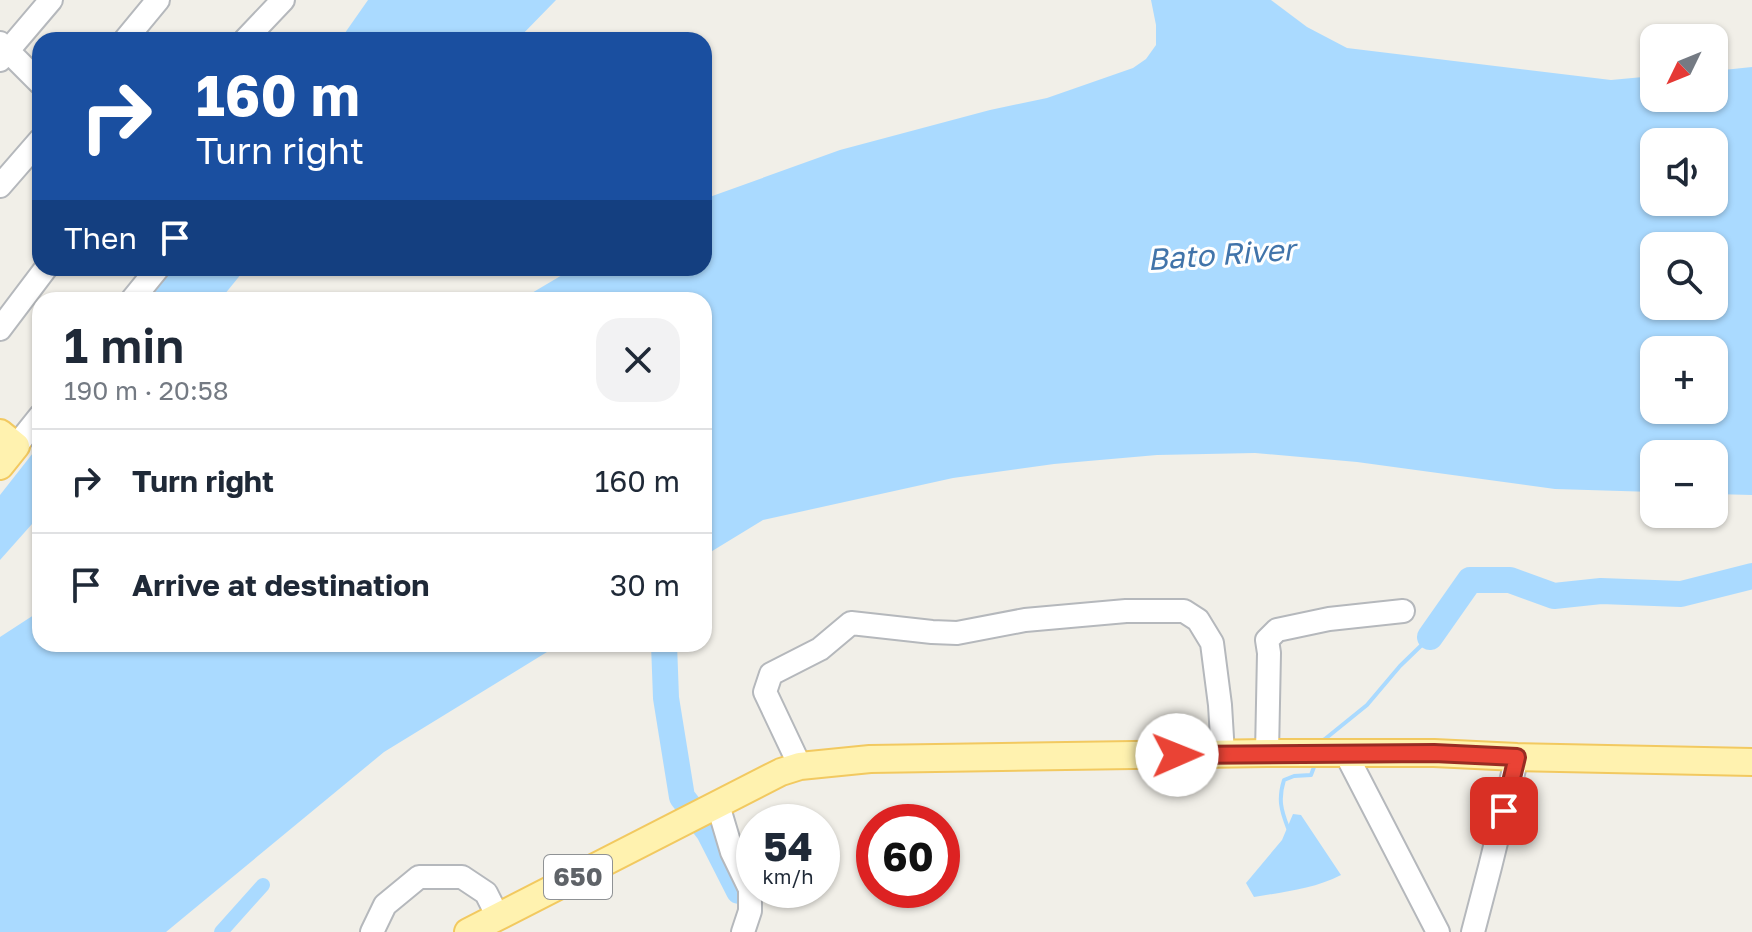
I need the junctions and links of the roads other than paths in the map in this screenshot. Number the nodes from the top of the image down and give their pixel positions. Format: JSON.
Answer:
{"nodes":[{"id":1,"x":51,"y":0,"type":"edge"},
{"id":2,"x":158,"y":0,"type":"edge"},
{"id":3,"x":283,"y":0,"type":"edge"},
{"id":4,"x":132,"y":32,"type":"edge"},
{"id":5,"x":253,"y":32,"type":"edge"},
{"id":6,"x":3,"y":52,"type":"edge"},
{"id":7,"x":32,"y":76,"type":"edge"},
{"id":8,"x":32,"y":149,"type":"edge"},
{"id":9,"x":0,"y":186,"type":"edge"},
{"id":10,"x":40,"y":276,"type":"edge"},
{"id":11,"x":152,"y":276,"type":"edge"},
{"id":12,"x":138,"y":292,"type":"edge"},
{"id":13,"x":0,"y":329,"type":"edge"},
{"id":14,"x":32,"y":423,"type":"edge"},
{"id":15,"x":5,"y":448,"type":"edge"},
{"id":16,"x":1403,"y":611,"type":"dead end"},
{"id":17,"x":1267,"y":753,"type":"junction"},
{"id":18,"x":1223,"y":754,"type":"junction"},
{"id":19,"x":1346,"y":754,"type":"junction"},
{"id":20,"x":1517,"y":757,"type":"junction"},
{"id":21,"x":1752,"y":762,"type":"edge"},
{"id":22,"x":800,"y":766,"type":"junction"},
{"id":23,"x":702,"y":813,"type":"junction"},
{"id":24,"x":498,"y":917,"type":"junction"},
{"id":25,"x":372,"y":932,"type":"edge"},
{"id":26,"x":468,"y":932,"type":"edge"},
{"id":27,"x":743,"y":932,"type":"edge"},
{"id":28,"x":1438,"y":932,"type":"edge"},
{"id":29,"x":1473,"y":932,"type":"edge"}],
"edges":[{"from":1,"to":6,"type":"street"},
{"from":2,"to":4,"type":"street"},
{"from":3,"to":5,"type":"street"},
{"from":6,"to":7,"type":"street"},
{"from":8,"to":9,"type":"street"},
{"from":10,"to":13,"type":"street"},
{"from":11,"to":12,"type":"street"},
{"from":14,"to":15,"type":"street"},
{"from":16,"to":17,"type":"street"},
{"from":17,"to":18,"type":"main road","number":"650"},
{"from":17,"to":19,"type":"main road","number":"650"},
{"from":18,"to":22,"type":"main road","number":"650"},
{"from":18,"to":22,"type":"street"},
{"from":19,"to":20,"type":"main road","number":"650"},
{"from":19,"to":28,"type":"street"},
{"from":20,"to":21,"type":"main road","number":"650"},
{"from":20,"to":29,"type":"street"},
{"from":22,"to":23,"type":"main road","number":"650"},
{"from":23,"to":24,"type":"main road","number":"650"},
{"from":23,"to":27,"type":"street"},
{"from":24,"to":25,"type":"street"},
{"from":24,"to":26,"type":"main road","number":"650"}]}
